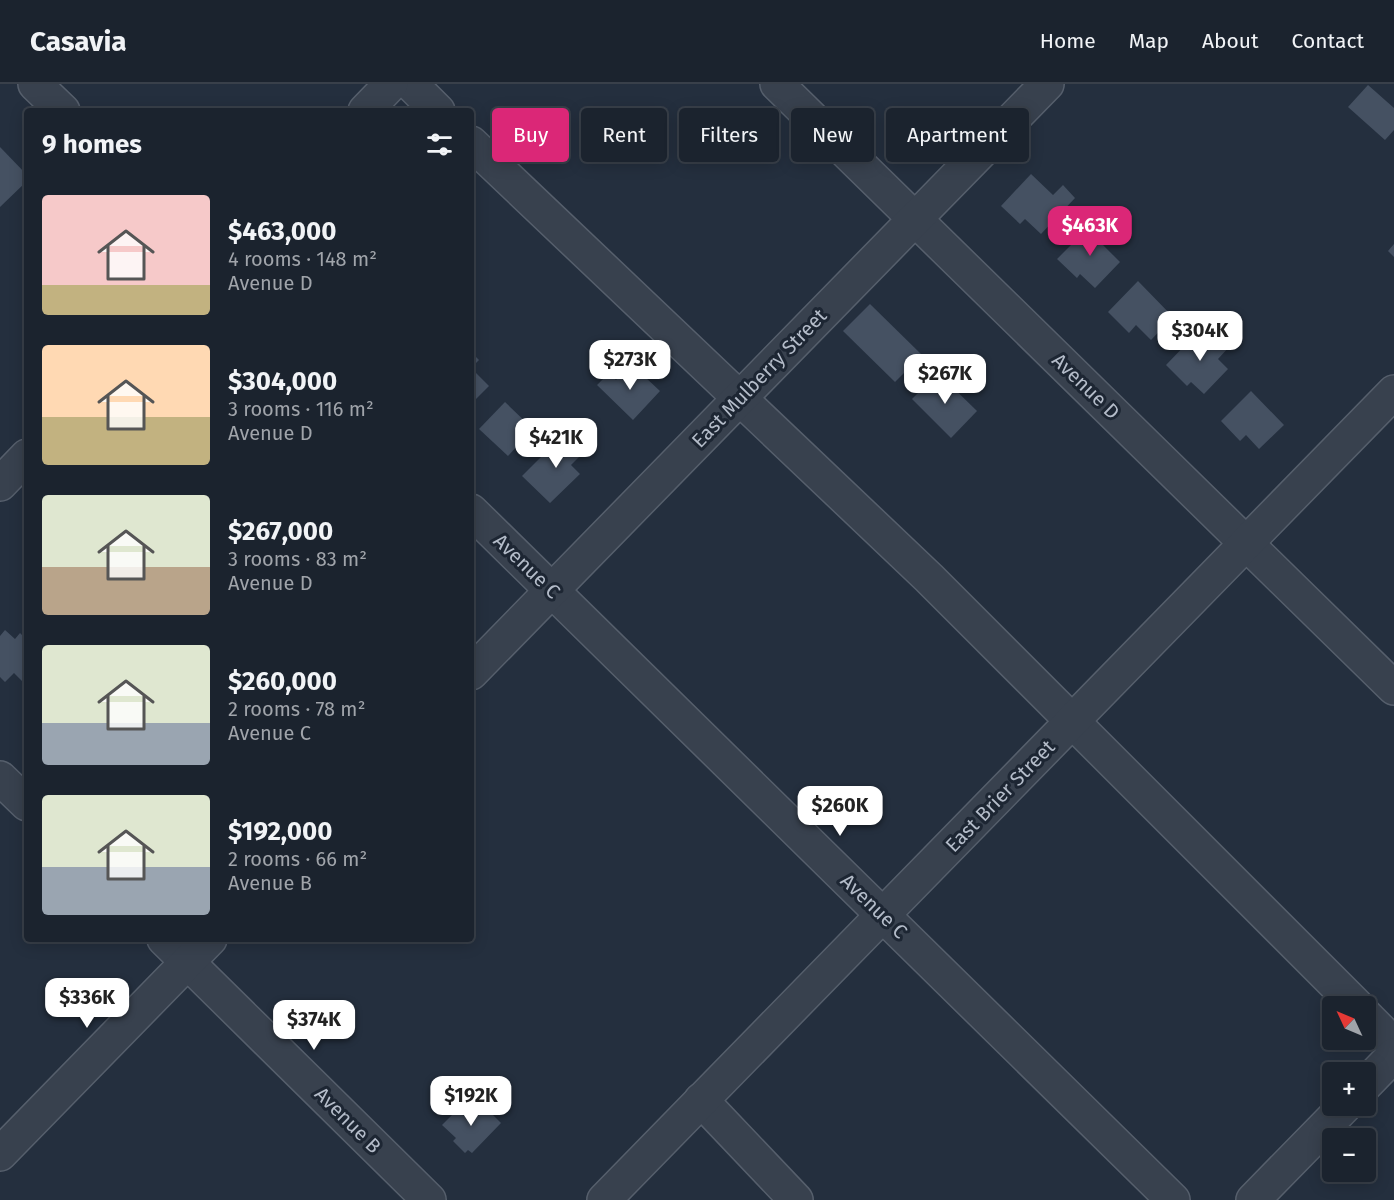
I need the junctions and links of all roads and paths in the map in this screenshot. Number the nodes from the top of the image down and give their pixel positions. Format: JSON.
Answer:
{"nodes":[{"id":1,"x":35,"y":84,"type":"edge"},
{"id":2,"x":391,"y":84,"type":"edge"},
{"id":3,"x":411,"y":84,"type":"edge"},
{"id":4,"x":777,"y":84,"type":"edge"},
{"id":5,"x":1047,"y":84,"type":"edge"},
{"id":6,"x":60,"y":108,"type":"edge"},
{"id":7,"x":368,"y":108,"type":"edge"},
{"id":8,"x":435,"y":108,"type":"edge"},
{"id":9,"x":474,"y":146,"type":"edge"},
{"id":10,"x":915,"y":219,"type":"junction"},
{"id":11,"x":1394,"y":392,"type":"edge"},
{"id":12,"x":740,"y":398,"type":"junction"},
{"id":13,"x":24,"y":459,"type":"edge"},
{"id":14,"x":0,"y":484,"type":"edge"},
{"id":15,"x":474,"y":514,"type":"edge"},
{"id":16,"x":1247,"y":544,"type":"junction"},
{"id":17,"x":552,"y":591,"type":"junction"},
{"id":18,"x":474,"y":670,"type":"edge"},
{"id":19,"x":1394,"y":688,"type":"edge"},
{"id":20,"x":1073,"y":722,"type":"junction"},
{"id":21,"x":0,"y":778,"type":"edge"},
{"id":22,"x":24,"y":801,"type":"edge"},
{"id":23,"x":883,"y":915,"type":"junction"},
{"id":24,"x":167,"y":942,"type":"edge"},
{"id":25,"x":207,"y":942,"type":"edge"},
{"id":26,"x":187,"y":962,"type":"junction"},
{"id":27,"x":1347,"y":996,"type":"edge"},
{"id":28,"x":1376,"y":1026,"type":"edge"},
{"id":29,"x":1394,"y":1044,"type":"edge"},
{"id":30,"x":1394,"y":1055,"type":"edge"},
{"id":31,"x":1376,"y":1074,"type":"edge"},
{"id":32,"x":701,"y":1100,"type":"junction"},
{"id":33,"x":1335,"y":1116,"type":"edge"},
{"id":34,"x":0,"y":1154,"type":"edge"},
{"id":35,"x":429,"y":1200,"type":"edge"},
{"id":36,"x":604,"y":1200,"type":"edge"},
{"id":37,"x":796,"y":1200,"type":"edge"},
{"id":38,"x":1173,"y":1200,"type":"edge"},
{"id":39,"x":1253,"y":1200,"type":"edge"}],
"edges":[{"from":1,"to":6,"type":"street"},
{"from":2,"to":7,"type":"street"},
{"from":3,"to":8,"type":"street"},
{"from":4,"to":10,"type":"street","name":"Avenue D"},
{"from":5,"to":10,"type":"street","name":"East Mulberry Street"},
{"from":9,"to":12,"type":"street"},
{"from":10,"to":12,"type":"street","name":"East Mulberry Street"},
{"from":10,"to":16,"type":"street","name":"Avenue D"},
{"from":11,"to":16,"type":"street","name":"East Brier Street"},
{"from":12,"to":17,"type":"street","name":"East Mulberry Street"},
{"from":12,"to":20,"type":"street"},
{"from":13,"to":14,"type":"street"},
{"from":15,"to":17,"type":"street","name":"Avenue C"},
{"from":16,"to":19,"type":"street","name":"Avenue D"},
{"from":16,"to":20,"type":"street","name":"East Brier Street"},
{"from":17,"to":18,"type":"street","name":"East Mulberry Street"},
{"from":17,"to":23,"type":"street","name":"Avenue C"},
{"from":20,"to":23,"type":"street","name":"East Brier Street"},
{"from":20,"to":27,"type":"street"},
{"from":21,"to":22,"type":"street"},
{"from":23,"to":32,"type":"street","name":"East Brier Street"},
{"from":23,"to":38,"type":"street","name":"Avenue C"},
{"from":24,"to":26,"type":"street","name":"Avenue B"},
{"from":25,"to":26,"type":"street"},
{"from":26,"to":34,"type":"street"},
{"from":26,"to":35,"type":"street","name":"Avenue B"},
{"from":28,"to":29,"type":"street"},
{"from":30,"to":31,"type":"street"},
{"from":32,"to":36,"type":"street","name":"East Brier Street"},
{"from":32,"to":37,"type":"street"},
{"from":33,"to":39,"type":"street"}]}
